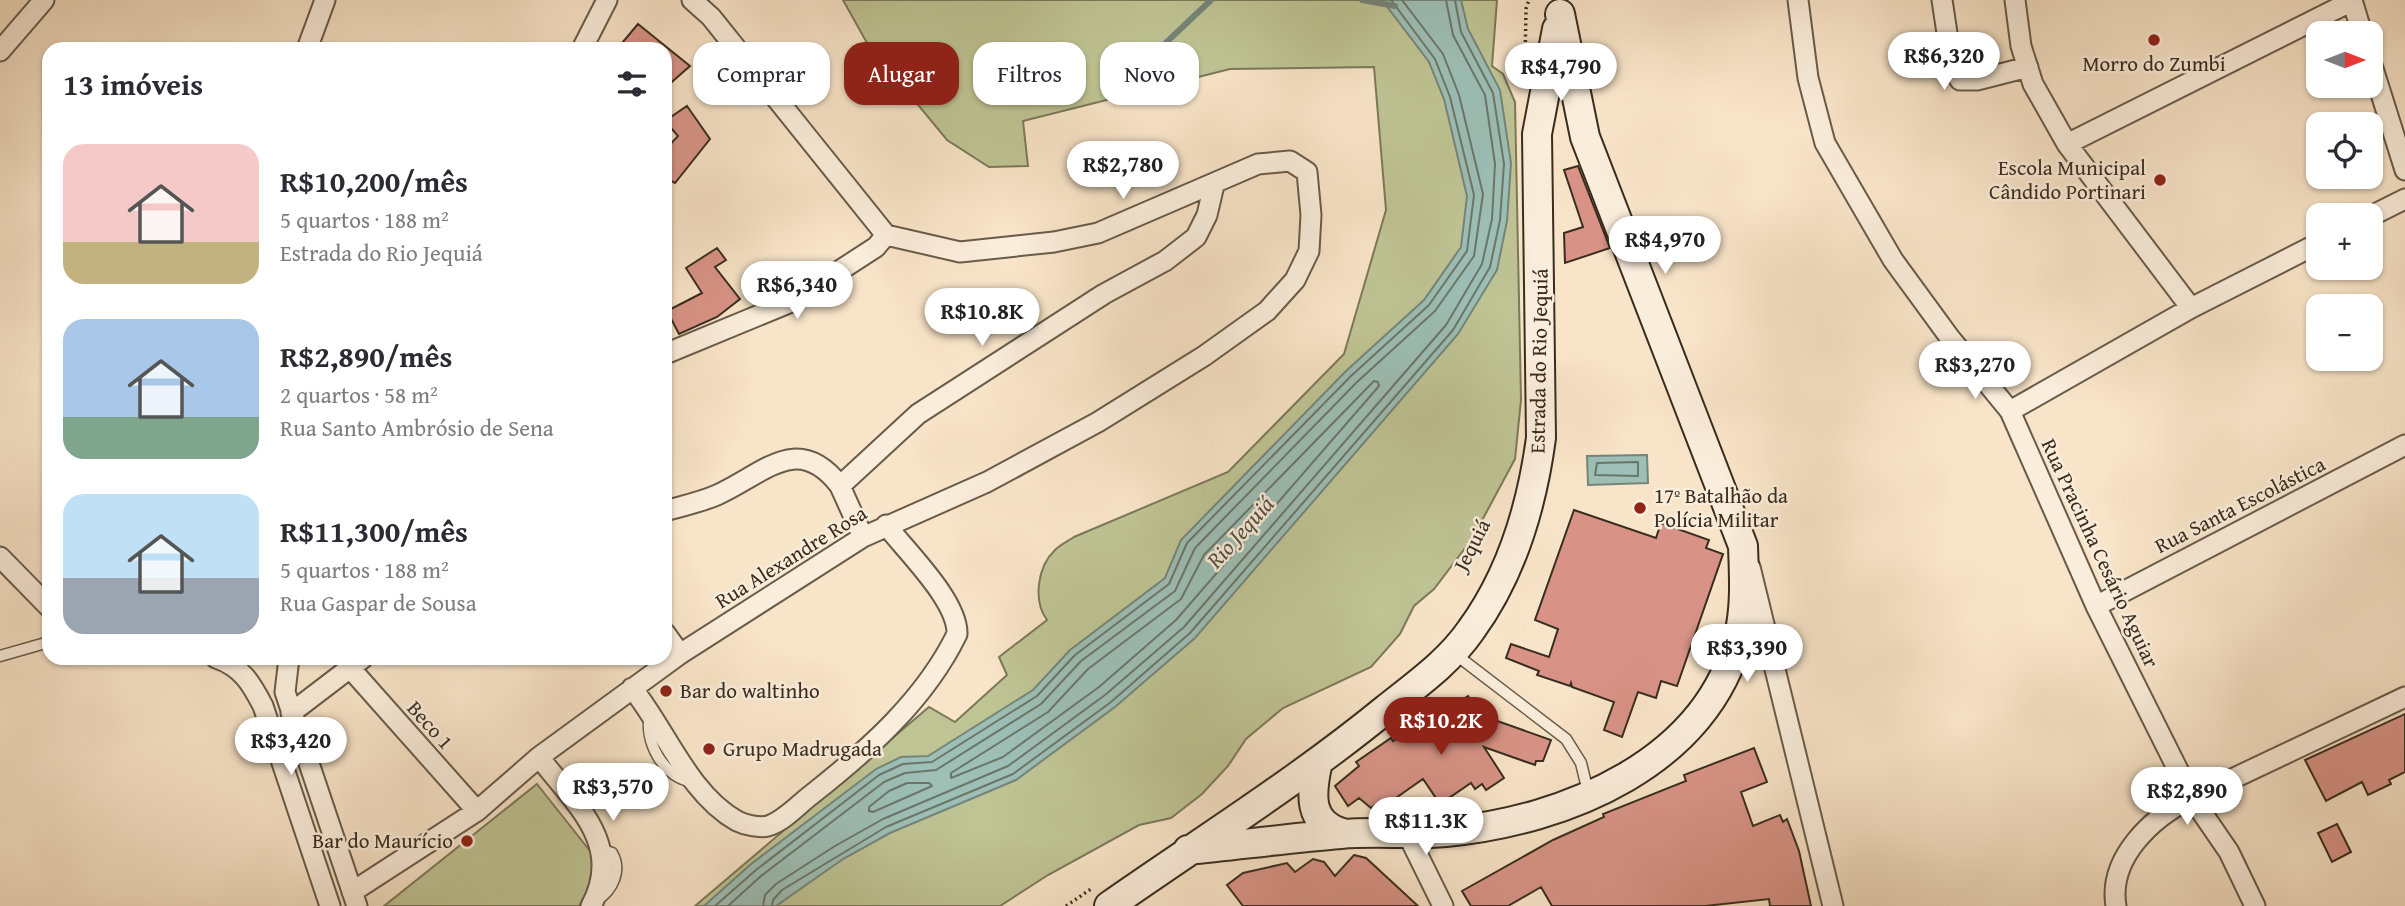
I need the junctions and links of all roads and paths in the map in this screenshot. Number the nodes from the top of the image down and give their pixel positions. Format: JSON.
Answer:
{"nodes":[{"id":1,"x":44,"y":0,"type":"edge"},
{"id":2,"x":325,"y":0,"type":"edge"},
{"id":3,"x":607,"y":0,"type":"edge"},
{"id":4,"x":692,"y":0,"type":"edge"},
{"id":5,"x":1529,"y":0,"type":"edge"},
{"id":6,"x":1798,"y":0,"type":"edge"},
{"id":7,"x":1942,"y":0,"type":"edge"},
{"id":8,"x":2015,"y":0,"type":"edge"},
{"id":9,"x":2352,"y":1,"type":"edge"},
{"id":10,"x":1560,"y":7,"type":"edge"},
{"id":11,"x":2358,"y":21,"type":"edge"},
{"id":12,"x":310,"y":42,"type":"edge"},
{"id":13,"x":586,"y":42,"type":"edge"},
{"id":14,"x":0,"y":51,"type":"edge"},
{"id":15,"x":2028,"y":67,"type":"junction"},
{"id":16,"x":1525,"y":76,"type":"dead end"},
{"id":17,"x":2382,"y":98,"type":"edge"},
{"id":18,"x":1537,"y":134,"type":"junction"},
{"id":19,"x":1585,"y":137,"type":"junction"},
{"id":20,"x":2067,"y":144,"type":"junction"},
{"id":21,"x":2405,"y":170,"type":"edge"},
{"id":22,"x":1214,"y":185,"type":"junction"},
{"id":23,"x":2405,"y":199,"type":"edge"},
{"id":24,"x":2383,"y":210,"type":"edge"},
{"id":25,"x":886,"y":235,"type":"junction"},
{"id":26,"x":2306,"y":250,"type":"edge"},
{"id":27,"x":2192,"y":308,"type":"junction"},
{"id":28,"x":672,"y":351,"type":"edge"},
{"id":29,"x":2010,"y":411,"type":"junction"},
{"id":30,"x":2405,"y":446,"type":"edge"},
{"id":31,"x":840,"y":486,"type":"junction"},
{"id":32,"x":672,"y":509,"type":"edge"},
{"id":33,"x":886,"y":525,"type":"junction"},
{"id":34,"x":863,"y":537,"type":"junction"},
{"id":35,"x":1743,"y":546,"type":"junction"},
{"id":36,"x":0,"y":557,"type":"edge"},
{"id":37,"x":42,"y":600,"type":"edge"},
{"id":38,"x":2096,"y":606,"type":"junction"},
{"id":39,"x":672,"y":643,"type":"edge"},
{"id":40,"x":42,"y":644,"type":"edge"},
{"id":41,"x":1453,"y":653,"type":"junction"},
{"id":42,"x":680,"y":654,"type":"junction"},
{"id":43,"x":0,"y":656,"type":"edge"},
{"id":44,"x":672,"y":660,"type":"edge"},
{"id":45,"x":235,"y":665,"type":"edge"},
{"id":46,"x":288,"y":665,"type":"edge"},
{"id":47,"x":354,"y":665,"type":"edge"},
{"id":48,"x":359,"y":665,"type":"edge"},
{"id":49,"x":664,"y":665,"type":"edge"},
{"id":50,"x":632,"y":688,"type":"junction"},
{"id":51,"x":2405,"y":697,"type":"edge"},
{"id":52,"x":291,"y":713,"type":"junction"},
{"id":53,"x":539,"y":757,"type":"junction"},
{"id":54,"x":1317,"y":766,"type":"junction"},
{"id":55,"x":1589,"y":796,"type":"junction"},
{"id":56,"x":2192,"y":798,"type":"junction"},
{"id":57,"x":477,"y":811,"type":"junction"},
{"id":58,"x":1342,"y":833,"type":"junction"},
{"id":59,"x":1407,"y":833,"type":"junction"},
{"id":60,"x":1188,"y":850,"type":"junction"},
{"id":61,"x":1103,"y":896,"type":"edge"},
{"id":62,"x":355,"y":899,"type":"edge"},
{"id":63,"x":593,"y":904,"type":"edge"},
{"id":64,"x":330,"y":906,"type":"edge"},
{"id":65,"x":1066,"y":906,"type":"edge"},
{"id":66,"x":1443,"y":906,"type":"edge"},
{"id":67,"x":1833,"y":906,"type":"edge"},
{"id":68,"x":2116,"y":906,"type":"edge"},
{"id":69,"x":2255,"y":906,"type":"edge"}],
"edges":[{"from":1,"to":14,"type":"street"},
{"from":2,"to":12,"type":"street"},
{"from":3,"to":13,"type":"street"},
{"from":4,"to":25,"type":"street"},
{"from":5,"to":16,"type":"path"},
{"from":6,"to":29,"type":"street","name":"Rua Pracinha Cesário Aguiar"},
{"from":7,"to":15,"type":"street"},
{"from":8,"to":15,"type":"street"},
{"from":9,"to":11,"type":"street"},
{"from":9,"to":20,"type":"street"},
{"from":10,"to":18,"type":"main road","name":"Estrada do Rio Jequiá"},
{"from":10,"to":19,"type":"main road","name":"Estrada do Rio Jequiá"},
{"from":15,"to":20,"type":"street"},
{"from":17,"to":21,"type":"street"},
{"from":18,"to":19,"type":"main road"},
{"from":18,"to":41,"type":"main road","name":"Estrada do Rio Jequiá"},
{"from":19,"to":35,"type":"main road","name":"Estrada do Rio Jequiá"},
{"from":20,"to":27,"type":"street"},
{"from":22,"to":25,"type":"street"},
{"from":22,"to":31,"type":"street"},
{"from":22,"to":33,"type":"street","name":"Rua Alexandre Rosa"},
{"from":23,"to":24,"type":"street"},
{"from":25,"to":28,"type":"street"},
{"from":26,"to":27,"type":"street"},
{"from":27,"to":29,"type":"street"},
{"from":29,"to":38,"type":"street","name":"Rua Pracinha Cesário Aguiar"},
{"from":30,"to":38,"type":"street","name":"Rua Santa Escolástica"},
{"from":31,"to":32,"type":"street"},
{"from":31,"to":34,"type":"street"},
{"from":33,"to":34,"type":"street","name":"Rua Alexandre Rosa"},
{"from":33,"to":50,"type":"street"},
{"from":34,"to":42,"type":"street","name":"Rua Alexandre Rosa"},
{"from":35,"to":55,"type":"main road","name":"Estrada do Rio Jequiá"},
{"from":35,"to":67,"type":"street"},
{"from":36,"to":37,"type":"street"},
{"from":38,"to":56,"type":"street","name":"Rua Pracinha Cesário Aguiar"},
{"from":39,"to":42,"type":"street"},
{"from":40,"to":43,"type":"lane"},
{"from":41,"to":54,"type":"main road","name":"Estrada do Rio Jequiá"},
{"from":41,"to":55,"type":"lane"},
{"from":42,"to":44,"type":"street","name":"Rua Alexandre Rosa"},
{"from":45,"to":64,"type":"street"},
{"from":46,"to":52,"type":"street"},
{"from":47,"to":52,"type":"street"},
{"from":48,"to":57,"type":"street","name":"Beco 1"},
{"from":49,"to":50,"type":"street","name":"Rua Alexandre Rosa"},
{"from":50,"to":53,"type":"street","name":"Rua Alexandre Rosa"},
{"from":51,"to":56,"type":"street"},
{"from":52,"to":62,"type":"street"},
{"from":53,"to":57,"type":"street","name":"Rua Alexandre Rosa"},
{"from":53,"to":63,"type":"street"},
{"from":54,"to":58,"type":"main road"},
{"from":54,"to":60,"type":"main road","name":"Estrada do Rio Jequiá"},
{"from":55,"to":59,"type":"main road","name":"Estrada do Rio Jequiá"},
{"from":56,"to":68,"type":"street"},
{"from":56,"to":69,"type":"street","name":"Rua Pracinha Cesário Aguiar"},
{"from":57,"to":62,"type":"street","name":"Rua Alexandre Rosa"},
{"from":58,"to":59,"type":"main road","name":"Estrada do Rio Jequiá"},
{"from":58,"to":60,"type":"main road","name":"Estrada do Rio Jequiá"},
{"from":59,"to":66,"type":"street"},
{"from":60,"to":61,"type":"main road","name":"Estrada do Rio Jequiá"},
{"from":61,"to":65,"type":"path"}]}
